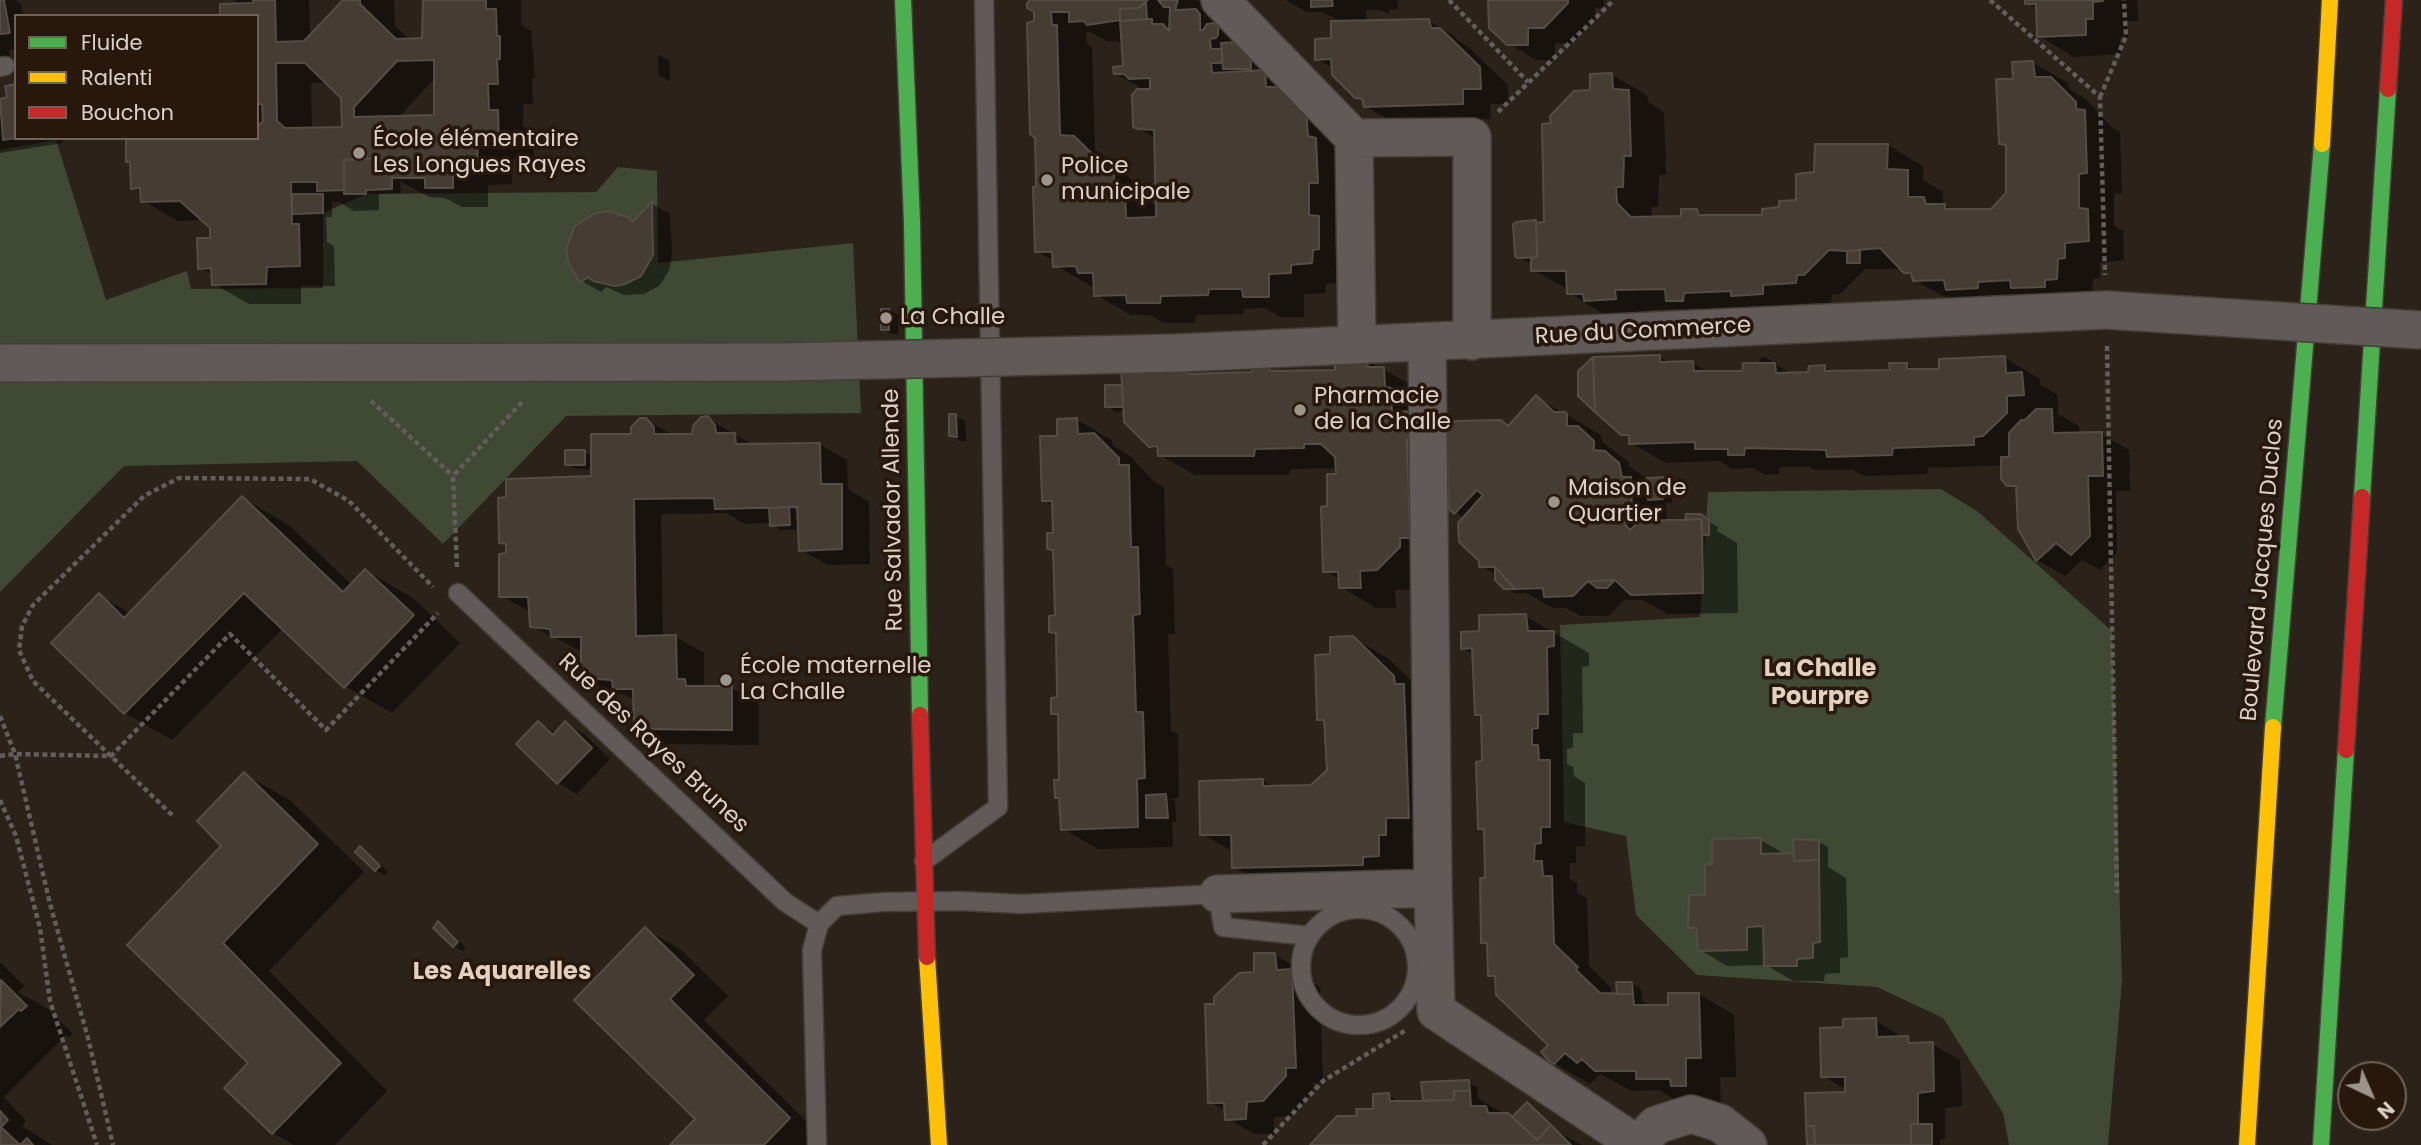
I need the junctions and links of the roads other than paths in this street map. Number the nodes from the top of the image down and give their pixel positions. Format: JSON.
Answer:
{"nodes":[{"id":1,"x":903,"y":0,"type":"edge"},
{"id":2,"x":984,"y":0,"type":"edge"},
{"id":3,"x":1220,"y":0,"type":"edge"},
{"id":4,"x":2330,"y":0,"type":"edge"},
{"id":5,"x":2394,"y":0,"type":"edge"},
{"id":6,"x":1354,"y":138,"type":"junction"},
{"id":7,"x":2421,"y":330,"type":"edge"},
{"id":8,"x":1472,"y":341,"type":"junction"},
{"id":9,"x":1427,"y":342,"type":"junction"},
{"id":10,"x":1357,"y":344,"type":"junction"},
{"id":11,"x":0,"y":363,"type":"edge"},
{"id":12,"x":453,"y":598,"type":"road end"},
{"id":13,"x":924,"y":861,"type":"junction"},
{"id":14,"x":1433,"y":888,"type":"junction"},
{"id":15,"x":1218,"y":894,"type":"junction"},
{"id":16,"x":923,"y":902,"type":"junction"},
{"id":17,"x":819,"y":925,"type":"junction"},
{"id":18,"x":1309,"y":936,"type":"junction"},
{"id":19,"x":817,"y":1145,"type":"edge"},
{"id":20,"x":939,"y":1145,"type":"edge"},
{"id":21,"x":1748,"y":1145,"type":"edge"},
{"id":22,"x":2247,"y":1145,"type":"edge"},
{"id":23,"x":2321,"y":1145,"type":"edge"}],
"edges":[{"from":1,"to":13,"type":"main road","name":"Rue Salvador Allende"},
{"from":2,"to":13,"type":"lane"},
{"from":3,"to":6,"type":"street"},
{"from":4,"to":22,"type":"main road","name":"Boulevard Jacques Duclos"},
{"from":5,"to":23,"type":"main road"},
{"from":6,"to":8,"type":"street"},
{"from":6,"to":10,"type":"street"},
{"from":7,"to":8,"type":"street","name":"Rue du Commerce","bridge":true},
{"from":8,"to":9,"type":"street","name":"Rue du Commerce"},
{"from":9,"to":10,"type":"street","name":"Rue du Commerce"},
{"from":9,"to":14,"type":"street"},
{"from":10,"to":11,"type":"street","name":"Rue du Commerce","bridge":true},
{"from":12,"to":17,"type":"lane","name":"Rue des Rayes Brunes"},
{"from":13,"to":16,"type":"main road","name":"Rue Salvador Allende"},
{"from":14,"to":15,"type":"street"},
{"from":14,"to":21,"type":"street"},
{"from":15,"to":16,"type":"lane"},
{"from":15,"to":18,"type":"lane"},
{"from":16,"to":17,"type":"lane"},
{"from":16,"to":20,"type":"main road","name":"Rue Salvador Allende"},
{"from":17,"to":19,"type":"lane"},
{"from":18,"to":18,"type":"lane"}]}
